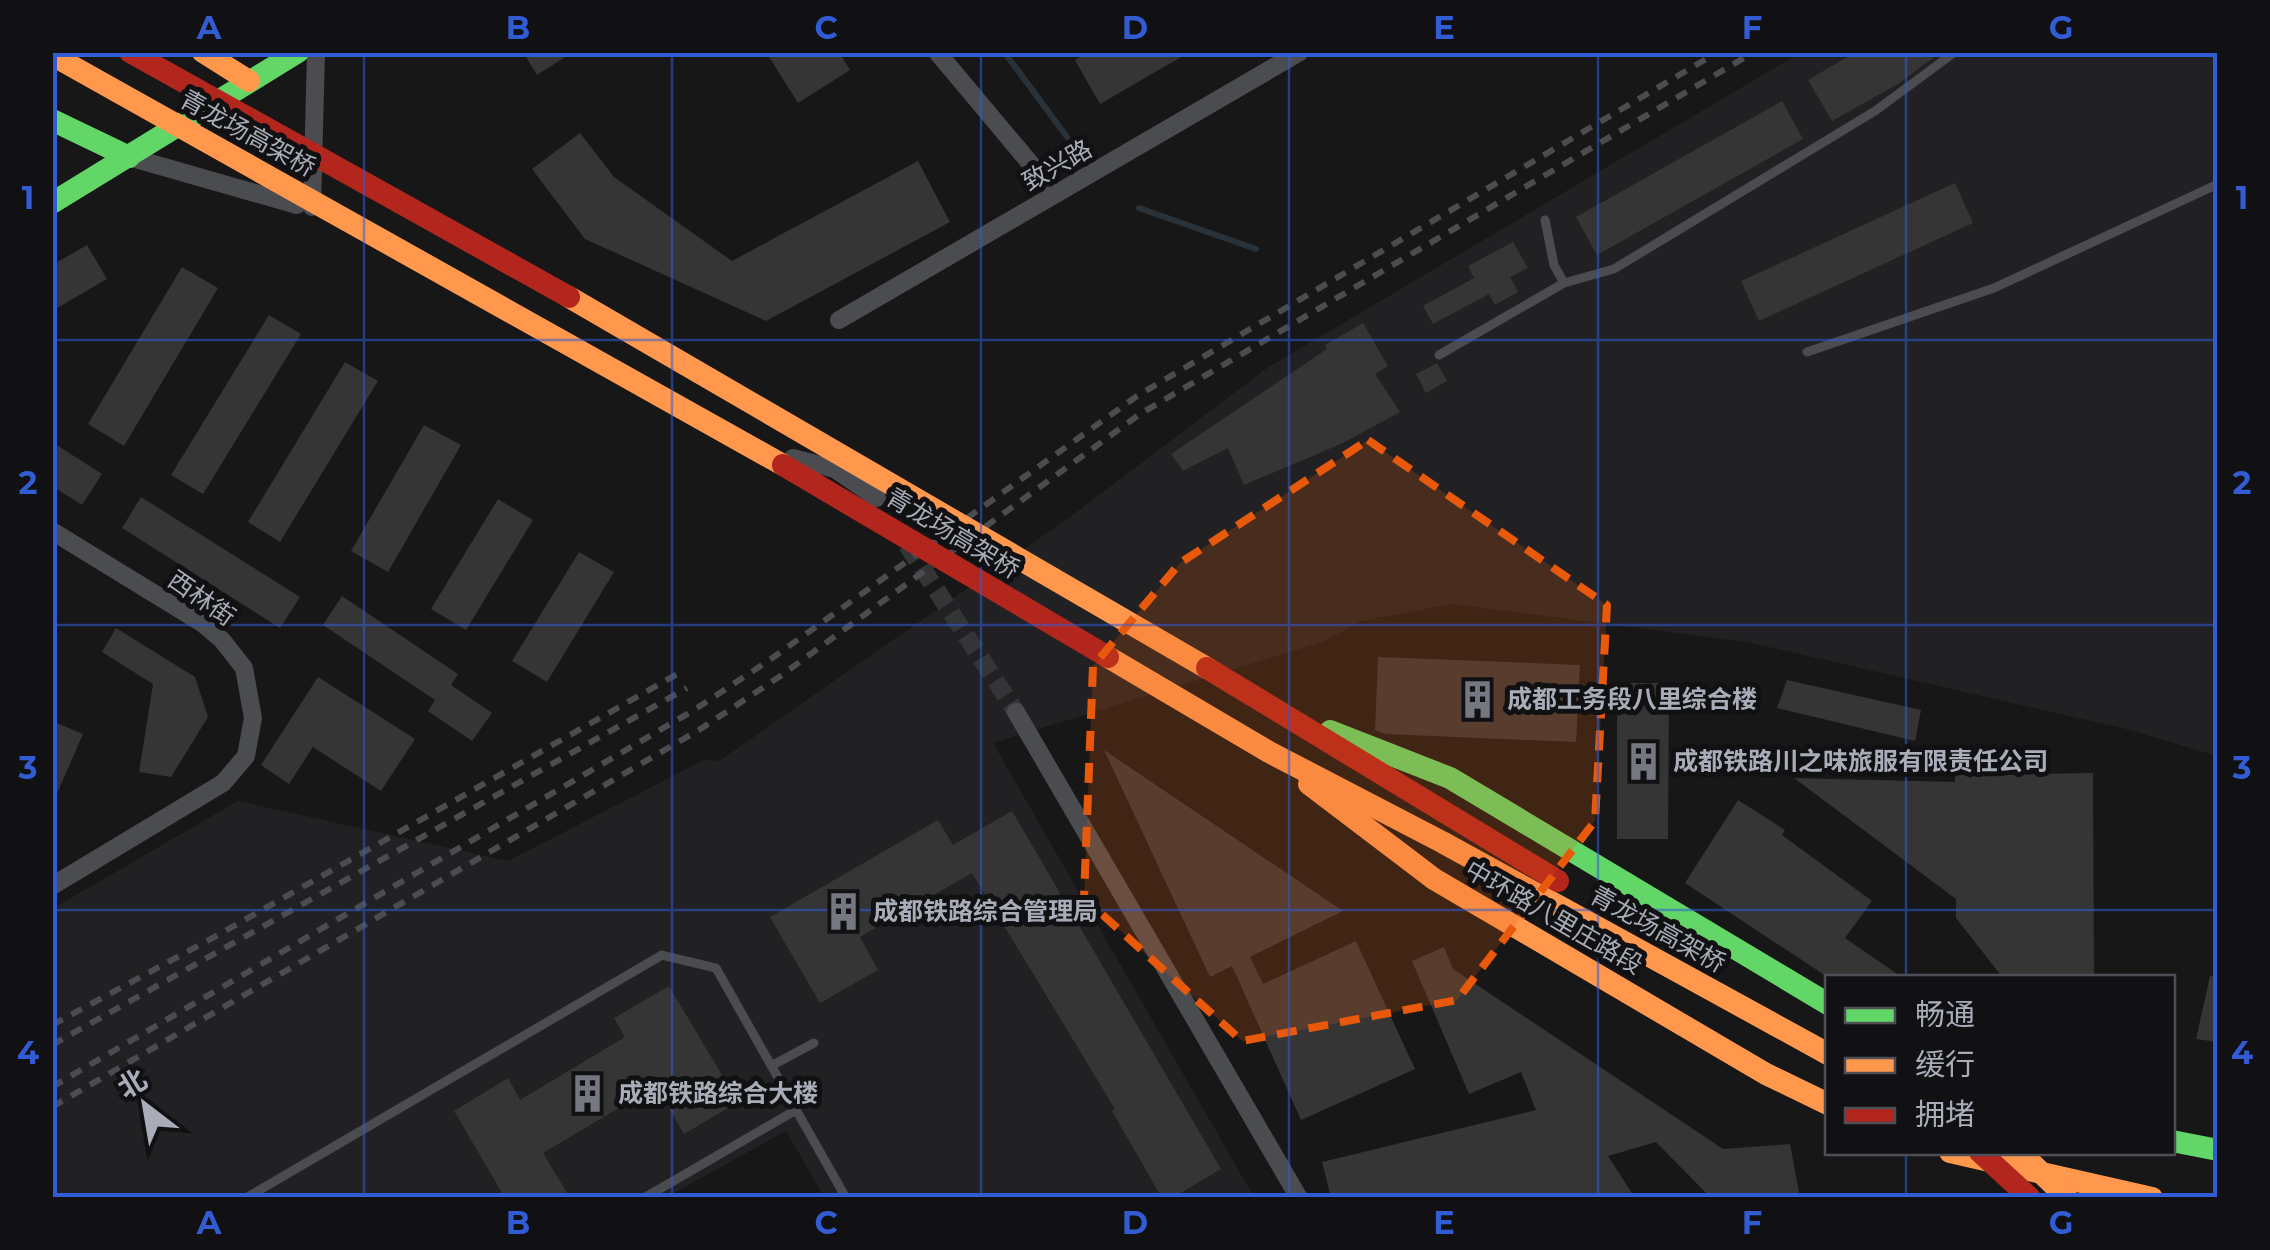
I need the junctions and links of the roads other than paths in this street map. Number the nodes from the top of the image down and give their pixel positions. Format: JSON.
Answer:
{"nodes":[{"id":1,"x":130,"y":52,"type":"edge"},
{"id":2,"x":203,"y":52,"type":"edge"},
{"id":3,"x":298,"y":52,"type":"edge"},
{"id":4,"x":316,"y":52,"type":"edge"},
{"id":5,"x":937,"y":52,"type":"edge"},
{"id":6,"x":1300,"y":52,"type":"edge"},
{"id":7,"x":1956,"y":52,"type":"edge"},
{"id":8,"x":52,"y":55,"type":"edge"},
{"id":9,"x":248,"y":81,"type":"junction"},
{"id":10,"x":52,"y":120,"type":"edge"},
{"id":11,"x":129,"y":157,"type":"junction"},
{"id":12,"x":2218,"y":184,"type":"edge"},
{"id":13,"x":1056,"y":194,"type":"junction"},
{"id":14,"x":52,"y":203,"type":"edge"},
{"id":15,"x":312,"y":210,"type":"junction"},
{"id":16,"x":1546,"y":220,"type":"dead end"},
{"id":17,"x":1564,"y":283,"type":"junction"},
{"id":18,"x":839,"y":320,"type":"dead end"},
{"id":19,"x":1807,"y":352,"type":"dead end"},
{"id":20,"x":1439,"y":355,"type":"dead end"},
{"id":21,"x":876,"y":498,"type":"dead end"},
{"id":22,"x":52,"y":530,"type":"edge"},
{"id":23,"x":1016,"y":712,"type":"tunnel mouth"},
{"id":24,"x":1286,"y":714,"type":"junction"},
{"id":25,"x":1268,"y":752,"type":"junction"},
{"id":26,"x":52,"y":886,"type":"edge"},
{"id":27,"x":1825,"y":1002,"type":"edge"},
{"id":28,"x":1825,"y":1031,"type":"edge"},
{"id":29,"x":814,"y":1043,"type":"dead end"},
{"id":30,"x":1825,"y":1052,"type":"edge"},
{"id":31,"x":771,"y":1066,"type":"junction"},
{"id":32,"x":1825,"y":1103,"type":"edge"},
{"id":33,"x":796,"y":1110,"type":"junction"},
{"id":34,"x":2175,"y":1142,"type":"edge"},
{"id":35,"x":2218,"y":1150,"type":"edge"},
{"id":36,"x":1963,"y":1155,"type":"edge"},
{"id":37,"x":1983,"y":1155,"type":"edge"},
{"id":38,"x":2023,"y":1155,"type":"edge"},
{"id":39,"x":246,"y":1198,"type":"edge"},
{"id":40,"x":644,"y":1198,"type":"edge"},
{"id":41,"x":846,"y":1198,"type":"edge"},
{"id":42,"x":1298,"y":1198,"type":"edge"},
{"id":43,"x":2030,"y":1198,"type":"edge"},
{"id":44,"x":2067,"y":1198,"type":"edge"},
{"id":45,"x":2152,"y":1198,"type":"edge"}],
"edges":[{"from":1,"to":24,"type":"main road","name":"青龙场高架桥","bridge":true},
{"from":2,"to":9,"type":"main road"},
{"from":3,"to":9,"type":"main road"},
{"from":4,"to":15,"type":"street"},
{"from":5,"to":13,"type":"street"},
{"from":6,"to":13,"type":"street","name":"致兴路"},
{"from":7,"to":17,"type":"lane"},
{"from":8,"to":25,"type":"main road","name":"青龙场高架桥","bridge":true},
{"from":9,"to":11,"type":"main road"},
{"from":10,"to":11,"type":"main road"},
{"from":11,"to":14,"type":"main road"},
{"from":11,"to":15,"type":"street"},
{"from":12,"to":19,"type":"lane"},
{"from":13,"to":18,"type":"street","name":"致兴路"},
{"from":15,"to":21,"type":"street"},
{"from":16,"to":17,"type":"lane"},
{"from":17,"to":20,"type":"lane"},
{"from":22,"to":26,"type":"street","name":"西林街"},
{"from":23,"to":42,"type":"street"},
{"from":24,"to":27,"type":"main road","bridge":true},
{"from":24,"to":28,"type":"main road","name":"青龙场高架桥","bridge":true},
{"from":25,"to":30,"type":"main road","name":"青龙场高架桥","bridge":true},
{"from":25,"to":32,"type":"main road","name":"中环路八里庄路段","bridge":true},
{"from":29,"to":31,"type":"lane"},
{"from":31,"to":33,"type":"lane"},
{"from":31,"to":39,"type":"lane"},
{"from":33,"to":40,"type":"lane"},
{"from":33,"to":41,"type":"lane"},
{"from":34,"to":35,"type":"main road"},
{"from":36,"to":45,"type":"main road","bridge":true},
{"from":37,"to":43,"type":"main road","bridge":true},
{"from":38,"to":44,"type":"main road","bridge":true}]}
